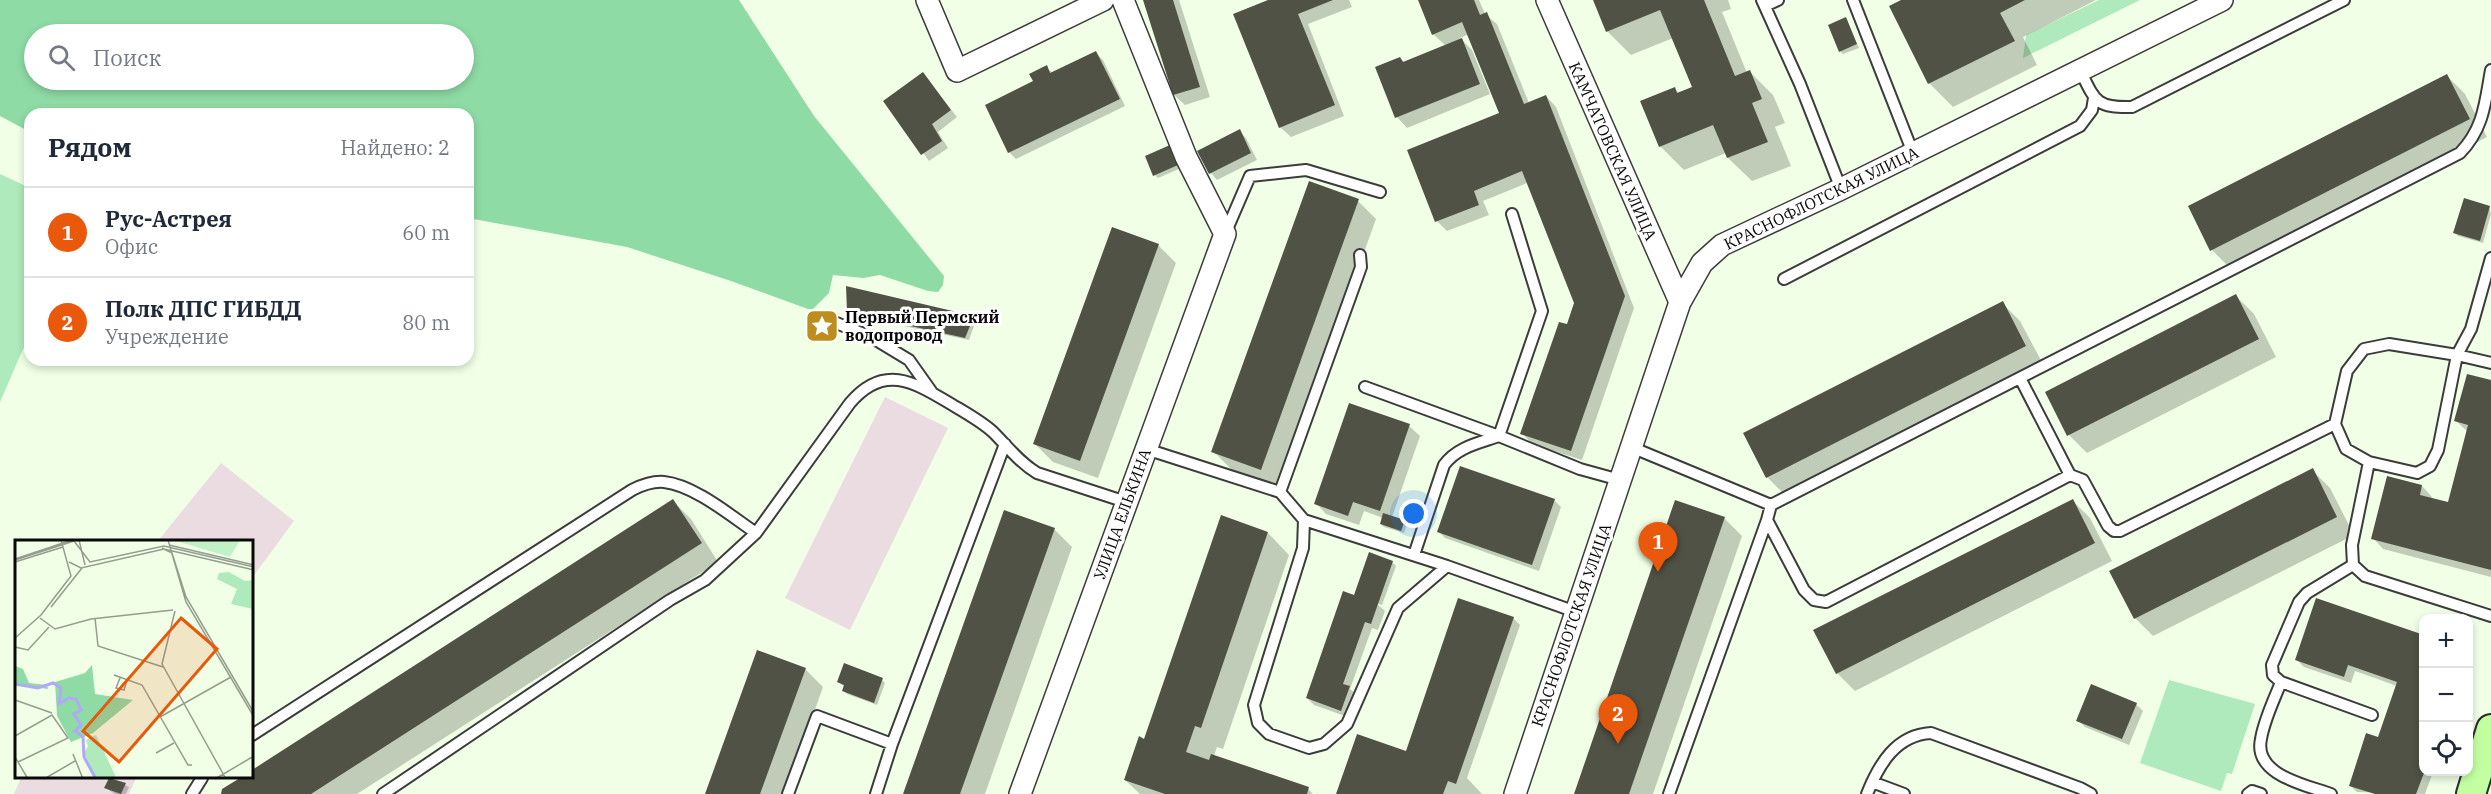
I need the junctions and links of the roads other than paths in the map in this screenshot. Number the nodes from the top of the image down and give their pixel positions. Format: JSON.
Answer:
{"nodes":[{"id":1,"x":927,"y":0,"type":"edge"},
{"id":2,"x":1103,"y":0,"type":"edge"},
{"id":3,"x":1123,"y":0,"type":"edge"},
{"id":4,"x":1547,"y":0,"type":"edge"},
{"id":5,"x":1778,"y":0,"type":"edge"},
{"id":6,"x":1852,"y":0,"type":"edge"},
{"id":7,"x":2222,"y":0,"type":"edge"},
{"id":8,"x":2344,"y":0,"type":"edge"},
{"id":9,"x":1763,"y":3,"type":"edge"},
{"id":10,"x":2080,"y":70,"type":"junction"},
{"id":11,"x":2491,"y":70,"type":"edge"},
{"id":12,"x":2094,"y":98,"type":"junction"},
{"id":13,"x":1913,"y":153,"type":"junction"},
{"id":14,"x":1841,"y":189,"type":"junction"},
{"id":15,"x":1380,"y":192,"type":"dead end"},
{"id":16,"x":1512,"y":214,"type":"dead end"},
{"id":17,"x":1225,"y":234,"type":"junction"},
{"id":18,"x":1360,"y":255,"type":"dead end"},
{"id":19,"x":2491,"y":258,"type":"edge"},
{"id":20,"x":1784,"y":279,"type":"dead end"},
{"id":21,"x":1680,"y":302,"type":"junction"},
{"id":22,"x":829,"y":320,"type":"dead end"},
{"id":23,"x":2457,"y":355,"type":"junction"},
{"id":24,"x":2491,"y":363,"type":"edge"},
{"id":25,"x":2020,"y":378,"type":"junction"},
{"id":26,"x":1365,"y":387,"type":"dead end"},
{"id":27,"x":932,"y":393,"type":"junction"},
{"id":28,"x":2336,"y":424,"type":"junction"},
{"id":29,"x":1499,"y":436,"type":"junction"},
{"id":30,"x":1005,"y":444,"type":"junction"},
{"id":31,"x":1631,"y":447,"type":"junction"},
{"id":32,"x":1146,"y":449,"type":"junction"},
{"id":33,"x":2369,"y":462,"type":"junction"},
{"id":34,"x":2070,"y":475,"type":"junction"},
{"id":35,"x":1620,"y":480,"type":"junction"},
{"id":36,"x":1280,"y":492,"type":"junction"},
{"id":37,"x":1126,"y":502,"type":"junction"},
{"id":38,"x":1771,"y":505,"type":"junction"},
{"id":39,"x":1304,"y":520,"type":"junction"},
{"id":40,"x":1767,"y":520,"type":"junction"},
{"id":41,"x":756,"y":533,"type":"junction"},
{"id":42,"x":1414,"y":555,"type":"junction"},
{"id":43,"x":2353,"y":565,"type":"junction"},
{"id":44,"x":1447,"y":566,"type":"junction"},
{"id":45,"x":1576,"y":612,"type":"junction"},
{"id":46,"x":2491,"y":616,"type":"edge"},
{"id":47,"x":2281,"y":682,"type":"junction"},
{"id":48,"x":2372,"y":715,"type":"dead end"},
{"id":49,"x":2491,"y":729,"type":"edge"},
{"id":50,"x":254,"y":734,"type":"edge"},
{"id":51,"x":892,"y":744,"type":"junction"},
{"id":52,"x":201,"y":779,"type":"edge"},
{"id":53,"x":1872,"y":782,"type":"junction"},
{"id":54,"x":192,"y":794,"type":"edge"},
{"id":55,"x":383,"y":794,"type":"edge"},
{"id":56,"x":788,"y":794,"type":"edge"},
{"id":57,"x":876,"y":794,"type":"edge"},
{"id":58,"x":1020,"y":794,"type":"edge"},
{"id":59,"x":1515,"y":794,"type":"edge"},
{"id":60,"x":1669,"y":794,"type":"edge"},
{"id":61,"x":1867,"y":794,"type":"edge"},
{"id":62,"x":1904,"y":794,"type":"edge"},
{"id":63,"x":2091,"y":794,"type":"edge"},
{"id":64,"x":2248,"y":794,"type":"edge"},
{"id":65,"x":2261,"y":794,"type":"edge"},
{"id":66,"x":2331,"y":794,"type":"edge"},
{"id":67,"x":2471,"y":794,"type":"edge"}],
"edges":[{"from":1,"to":2,"type":"street"},
{"from":3,"to":17,"type":"street"},
{"from":4,"to":21,"type":"street","name":"КАМЧАТОВСКАЯ УЛИЦА"},
{"from":5,"to":9,"type":"lane"},
{"from":6,"to":13,"type":"lane"},
{"from":7,"to":10,"type":"street","name":"КРАСНОФЛОТСКАЯ УЛИЦА"},
{"from":8,"to":12,"type":"lane"},
{"from":9,"to":14,"type":"lane"},
{"from":10,"to":12,"type":"lane"},
{"from":10,"to":13,"type":"street","name":"КРАСНОФЛОТСКАЯ УЛИЦА"},
{"from":11,"to":25,"type":"lane"},
{"from":12,"to":20,"type":"lane"},
{"from":13,"to":14,"type":"street","name":"КРАСНОФЛОТСКАЯ УЛИЦА"},
{"from":14,"to":21,"type":"street","name":"КРАСНОФЛОТСКАЯ УЛИЦА"},
{"from":15,"to":17,"type":"lane"},
{"from":16,"to":29,"type":"lane"},
{"from":17,"to":32,"type":"street","name":"УЛИЦА ЕЛЬКИНА"},
{"from":18,"to":36,"type":"lane"},
{"from":19,"to":23,"type":"lane"},
{"from":21,"to":31,"type":"street","name":"КРАСНОФЛОТСКАЯ УЛИЦА"},
{"from":22,"to":27,"type":"lane"},
{"from":23,"to":24,"type":"lane"},
{"from":23,"to":28,"type":"lane"},
{"from":23,"to":33,"type":"lane"},
{"from":25,"to":34,"type":"lane"},
{"from":25,"to":38,"type":"lane"},
{"from":26,"to":29,"type":"lane"},
{"from":27,"to":30,"type":"lane"},
{"from":27,"to":41,"type":"lane"},
{"from":28,"to":33,"type":"lane"},
{"from":28,"to":34,"type":"lane"},
{"from":29,"to":35,"type":"lane"},
{"from":29,"to":42,"type":"lane"},
{"from":30,"to":37,"type":"lane"},
{"from":30,"to":51,"type":"lane"},
{"from":31,"to":35,"type":"street","name":"КРАСНОФЛОТСКАЯ УЛИЦА"},
{"from":31,"to":38,"type":"lane"},
{"from":32,"to":36,"type":"lane"},
{"from":32,"to":37,"type":"street","name":"УЛИЦА ЕЛЬКИНА"},
{"from":33,"to":43,"type":"lane"},
{"from":34,"to":40,"type":"lane"},
{"from":35,"to":45,"type":"street","name":"КРАСНОФЛОТСКАЯ УЛИЦА"},
{"from":36,"to":39,"type":"lane"},
{"from":37,"to":58,"type":"street","name":"УЛИЦА ЕЛЬКИНА"},
{"from":38,"to":40,"type":"lane"},
{"from":39,"to":42,"type":"lane"},
{"from":39,"to":44,"type":"lane"},
{"from":40,"to":60,"type":"lane"},
{"from":41,"to":50,"type":"lane"},
{"from":41,"to":55,"type":"lane"},
{"from":42,"to":44,"type":"lane"},
{"from":43,"to":46,"type":"lane"},
{"from":43,"to":47,"type":"lane"},
{"from":44,"to":45,"type":"lane"},
{"from":45,"to":59,"type":"street","name":"КРАСНОФЛОТСКАЯ УЛИЦА"},
{"from":47,"to":48,"type":"lane"},
{"from":47,"to":66,"type":"lane"},
{"from":49,"to":67,"type":"main road"},
{"from":51,"to":56,"type":"lane"},
{"from":51,"to":57,"type":"lane"},
{"from":52,"to":54,"type":"lane"},
{"from":53,"to":61,"type":"lane"},
{"from":53,"to":62,"type":"lane"},
{"from":53,"to":63,"type":"lane"},
{"from":64,"to":65,"type":"lane"}]}
